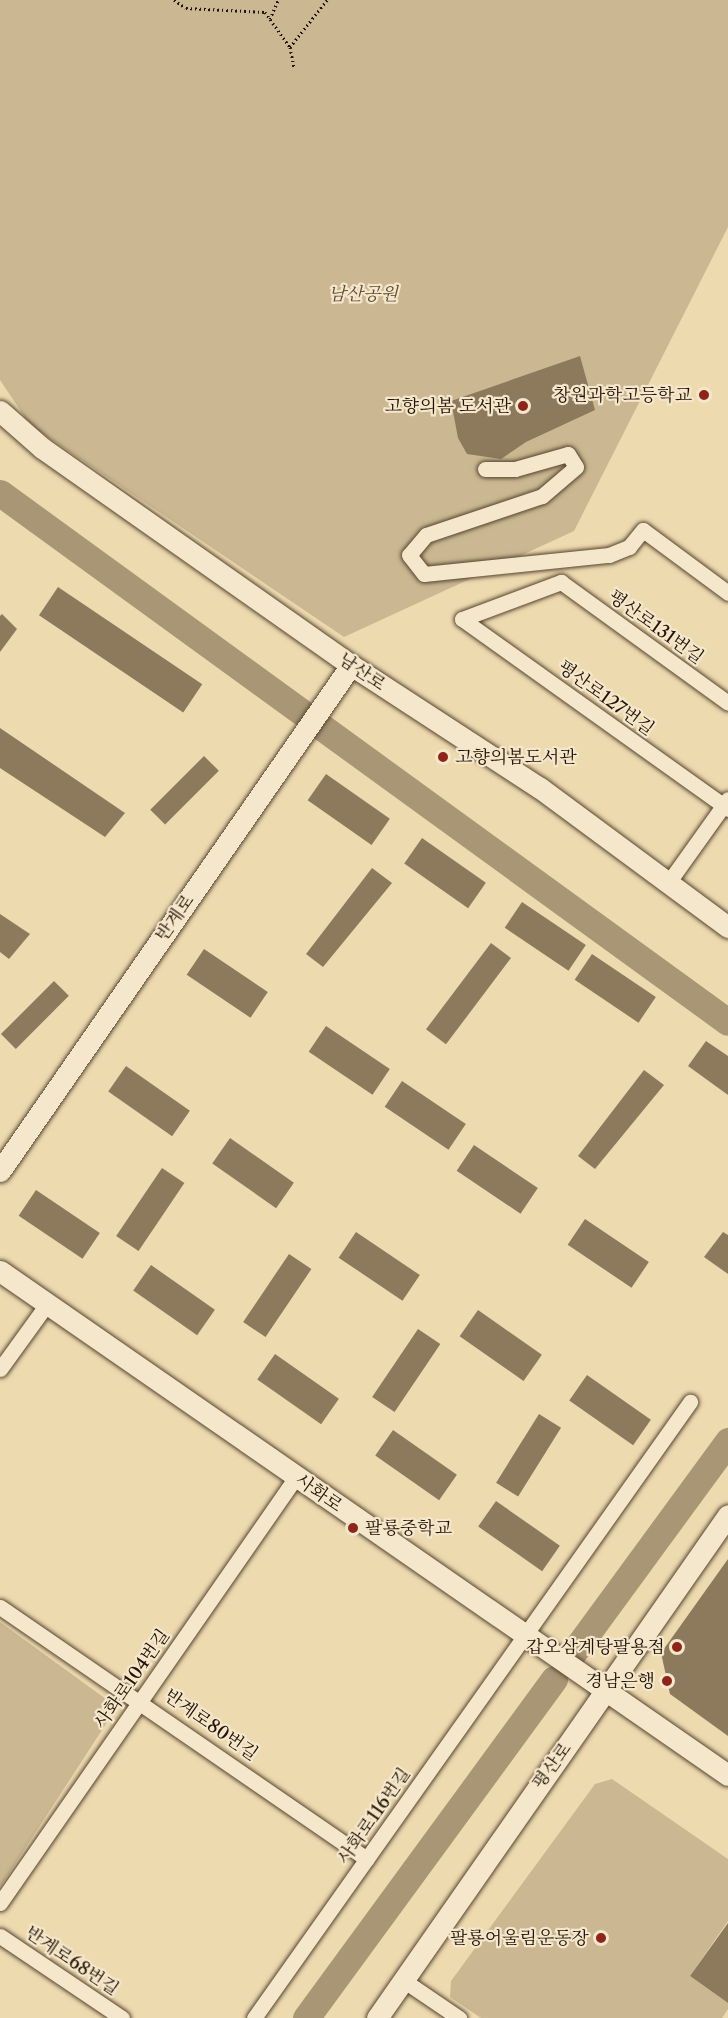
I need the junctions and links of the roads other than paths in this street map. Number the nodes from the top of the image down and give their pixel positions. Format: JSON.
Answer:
{"nodes":[{"id":1,"x":0,"y":411,"type":"edge"},
{"id":2,"x":485,"y":469,"type":"dead end"},
{"id":3,"x":561,"y":582,"type":"joint"},
{"id":4,"x":728,"y":593,"type":"edge"},
{"id":5,"x":351,"y":665,"type":"junction"},
{"id":6,"x":728,"y":703,"type":"edge"},
{"id":7,"x":726,"y":805,"type":"edge"},
{"id":8,"x":668,"y":883,"type":"junction"},
{"id":9,"x":728,"y":927,"type":"edge"},
{"id":10,"x":0,"y":1172,"type":"edge"},
{"id":11,"x":0,"y":1271,"type":"edge"},
{"id":12,"x":47,"y":1304,"type":"junction"},
{"id":13,"x":0,"y":1369,"type":"edge"},
{"id":14,"x":690,"y":1402,"type":"dead end"},
{"id":15,"x":296,"y":1477,"type":"junction"},
{"id":16,"x":728,"y":1515,"type":"edge"},
{"id":17,"x":0,"y":1607,"type":"edge"},
{"id":18,"x":525,"y":1637,"type":"junction"},
{"id":19,"x":606,"y":1691,"type":"junction"},
{"id":20,"x":141,"y":1700,"type":"junction"},
{"id":21,"x":728,"y":1775,"type":"edge"},
{"id":22,"x":368,"y":1859,"type":"junction"},
{"id":23,"x":0,"y":1903,"type":"edge"},
{"id":24,"x":0,"y":1936,"type":"edge"},
{"id":25,"x":403,"y":1980,"type":"junction"},
{"id":26,"x":122,"y":2018,"type":"edge"},
{"id":27,"x":254,"y":2018,"type":"edge"},
{"id":28,"x":377,"y":2018,"type":"edge"},
{"id":29,"x":459,"y":2018,"type":"edge"}],
"edges":[{"from":1,"to":5,"type":"main road","name":"남산로"},
{"from":2,"to":4,"type":"street"},
{"from":3,"to":6,"type":"street","name":"평산로131번길"},
{"from":3,"to":7,"type":"street","name":"평산로127번길"},
{"from":5,"to":8,"type":"main road","name":"남산로"},
{"from":5,"to":10,"type":"main road","name":"반계로"},
{"from":7,"to":8,"type":"street"},
{"from":8,"to":9,"type":"main road","name":"남산로"},
{"from":11,"to":12,"type":"main road","name":"사화로"},
{"from":12,"to":13,"type":"street"},
{"from":12,"to":15,"type":"main road","name":"사화로"},
{"from":14,"to":18,"type":"street","name":"사화로116번길"},
{"from":15,"to":18,"type":"main road","name":"사화로"},
{"from":15,"to":20,"type":"street","name":"사화로104번길"},
{"from":16,"to":19,"type":"main road","name":"평산로"},
{"from":17,"to":20,"type":"street","name":"반계로80번길"},
{"from":18,"to":19,"type":"main road","name":"사화로"},
{"from":18,"to":22,"type":"street","name":"사화로116번길"},
{"from":19,"to":21,"type":"main road","name":"사화로"},
{"from":19,"to":25,"type":"main road","name":"평산로"},
{"from":20,"to":22,"type":"street","name":"반계로80번길"},
{"from":20,"to":23,"type":"street","name":"사화로104번길"},
{"from":22,"to":27,"type":"street","name":"사화로116번길"},
{"from":24,"to":26,"type":"street","name":"반계로68번길"},
{"from":25,"to":28,"type":"main road","name":"평산로"},
{"from":25,"to":29,"type":"street"}]}
